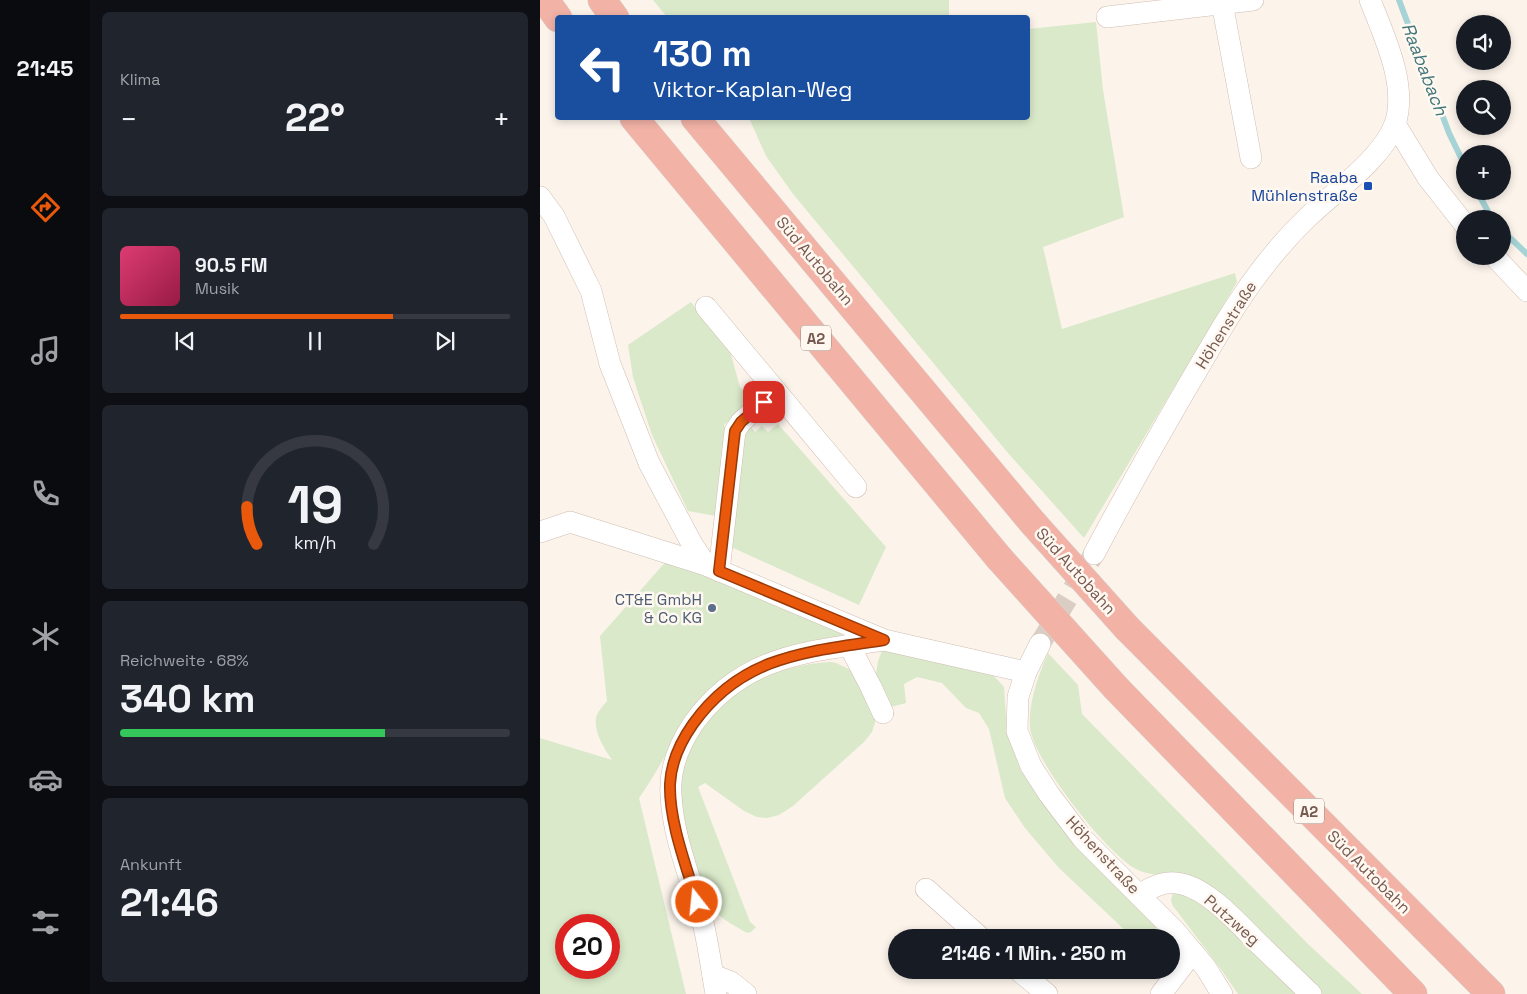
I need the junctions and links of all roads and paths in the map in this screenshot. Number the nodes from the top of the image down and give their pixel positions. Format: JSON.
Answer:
{"nodes":[{"id":1,"x":545,"y":0,"type":"edge"},
{"id":2,"x":602,"y":0,"type":"edge"},
{"id":3,"x":1253,"y":0,"type":"edge"},
{"id":4,"x":1370,"y":0,"type":"edge"},
{"id":5,"x":1222,"y":3,"type":"junction"},
{"id":6,"x":556,"y":15,"type":"edge"},
{"id":7,"x":613,"y":15,"type":"edge"},
{"id":8,"x":1108,"y":17,"type":"dead end"},
{"id":9,"x":636,"y":120,"type":"edge"},
{"id":10,"x":697,"y":120,"type":"edge"},
{"id":11,"x":1395,"y":124,"type":"junction"},
{"id":12,"x":1250,"y":158,"type":"dead end"},
{"id":13,"x":540,"y":197,"type":"edge"},
{"id":14,"x":1456,"y":214,"type":"edge"},
{"id":15,"x":1502,"y":265,"type":"edge"},
{"id":16,"x":1527,"y":291,"type":"edge"},
{"id":17,"x":706,"y":307,"type":"dead end"},
{"id":18,"x":776,"y":391,"type":"junction"},
{"id":19,"x":856,"y":487,"type":"dead end"},
{"id":20,"x":540,"y":532,"type":"edge"},
{"id":21,"x":1094,"y":554,"type":"tunnel mouth"},
{"id":22,"x":712,"y":568,"type":"junction"},
{"id":23,"x":884,"y":640,"type":"junction"},
{"id":24,"x":1040,"y":644,"type":"tunnel mouth"},
{"id":25,"x":849,"y":645,"type":"junction"},
{"id":26,"x":1026,"y":672,"type":"junction"},
{"id":27,"x":883,"y":712,"type":"dead end"},
{"id":28,"x":926,"y":889,"type":"dead end"},
{"id":29,"x":1139,"y":895,"type":"junction"},
{"id":30,"x":971,"y":929,"type":"edge"},
{"id":31,"x":1193,"y":952,"type":"junction"},
{"id":32,"x":1028,"y":979,"type":"edge"},
{"id":33,"x":714,"y":984,"type":"edge"},
{"id":34,"x":746,"y":994,"type":"edge"},
{"id":35,"x":1046,"y":994,"type":"edge"},
{"id":36,"x":1161,"y":994,"type":"edge"},
{"id":37,"x":1222,"y":994,"type":"edge"},
{"id":38,"x":1311,"y":994,"type":"edge"},
{"id":39,"x":1413,"y":994,"type":"edge"},
{"id":40,"x":1491,"y":994,"type":"edge"}],
"edges":[{"from":1,"to":6,"type":"highway"},
{"from":2,"to":7,"type":"highway"},
{"from":3,"to":5,"type":"street"},
{"from":4,"to":11,"type":"street","name":"Höhenstraße"},
{"from":5,"to":8,"type":"street"},
{"from":5,"to":12,"type":"street"},
{"from":9,"to":39,"type":"highway","number":"A2","bridge":true},
{"from":10,"to":40,"type":"highway","name":"Süd Autobahn","number":"A2","bridge":true},
{"from":11,"to":14,"type":"street"},
{"from":11,"to":21,"type":"street","name":"Höhenstraße"},
{"from":13,"to":22,"type":"street"},
{"from":15,"to":16,"type":"street"},
{"from":17,"to":18,"type":"street"},
{"from":18,"to":19,"type":"street"},
{"from":18,"to":22,"type":"street"},
{"from":20,"to":22,"type":"street"},
{"from":22,"to":23,"type":"street"},
{"from":23,"to":25,"type":"street"},
{"from":23,"to":26,"type":"street"},
{"from":24,"to":26,"type":"street","name":"Höhenstraße"},
{"from":25,"to":27,"type":"street"},
{"from":25,"to":33,"type":"street"},
{"from":26,"to":29,"type":"street","name":"Höhenstraße"},
{"from":28,"to":30,"type":"street"},
{"from":29,"to":31,"type":"street","name":"Höhenstraße"},
{"from":29,"to":38,"type":"street","name":"Putzweg"},
{"from":31,"to":36,"type":"street"},
{"from":31,"to":37,"type":"street","name":"Höhenstraße"},
{"from":32,"to":35,"type":"street"},
{"from":33,"to":34,"type":"street"}]}
